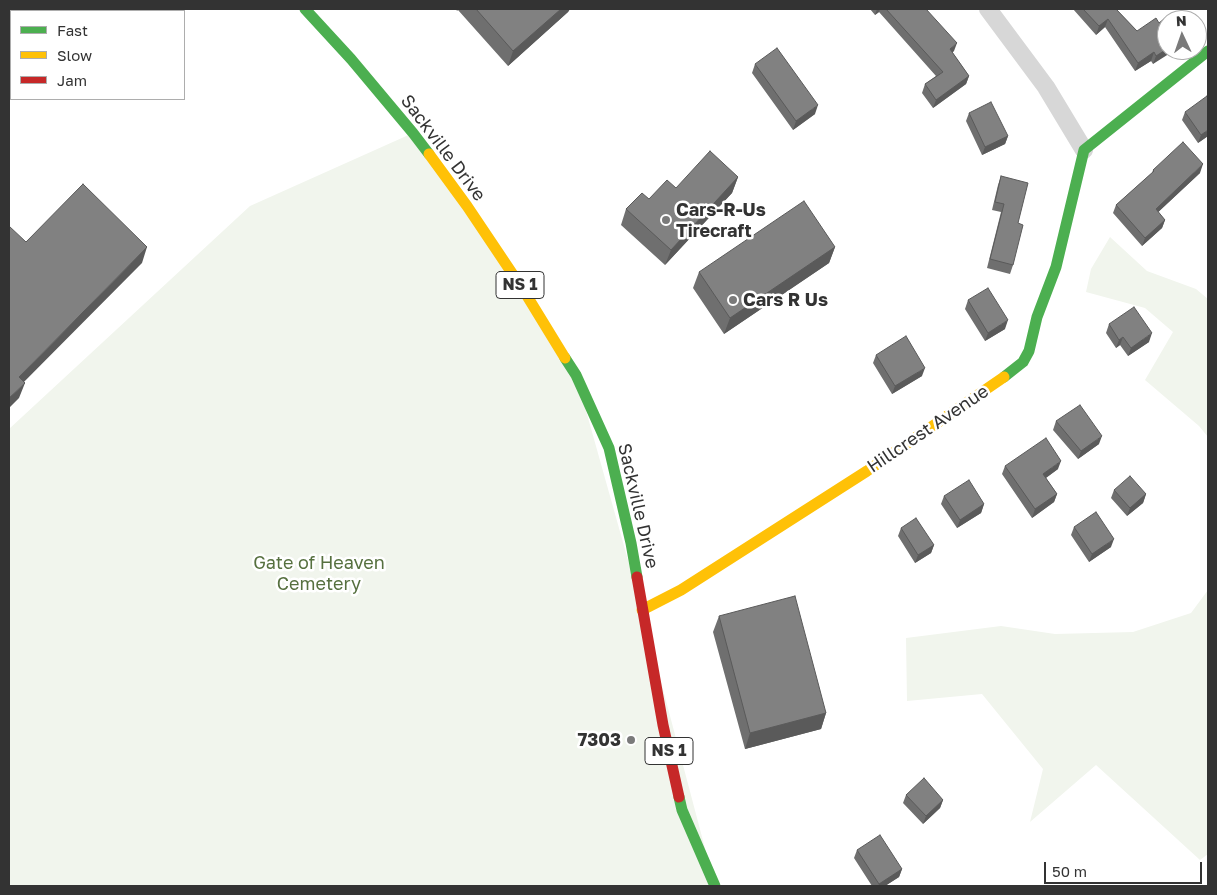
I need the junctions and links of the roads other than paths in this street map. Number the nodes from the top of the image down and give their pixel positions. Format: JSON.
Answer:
{"nodes":[{"id":1,"x":305,"y":9,"type":"edge"},
{"id":2,"x":988,"y":9,"type":"edge"},
{"id":3,"x":1208,"y":51,"type":"edge"},
{"id":4,"x":1084,"y":150,"type":"junction"},
{"id":5,"x":642,"y":610,"type":"junction"},
{"id":6,"x":715,"y":886,"type":"edge"}],
"edges":[{"from":1,"to":5,"type":"main road","name":"Sackville Drive","number":"NS 1"},
{"from":2,"to":4,"type":"street"},
{"from":3,"to":4,"type":"main road"},
{"from":4,"to":5,"type":"main road","name":"Hillcrest Avenue"},
{"from":5,"to":6,"type":"main road","name":"Sackville Drive","number":"NS 1"}]}
